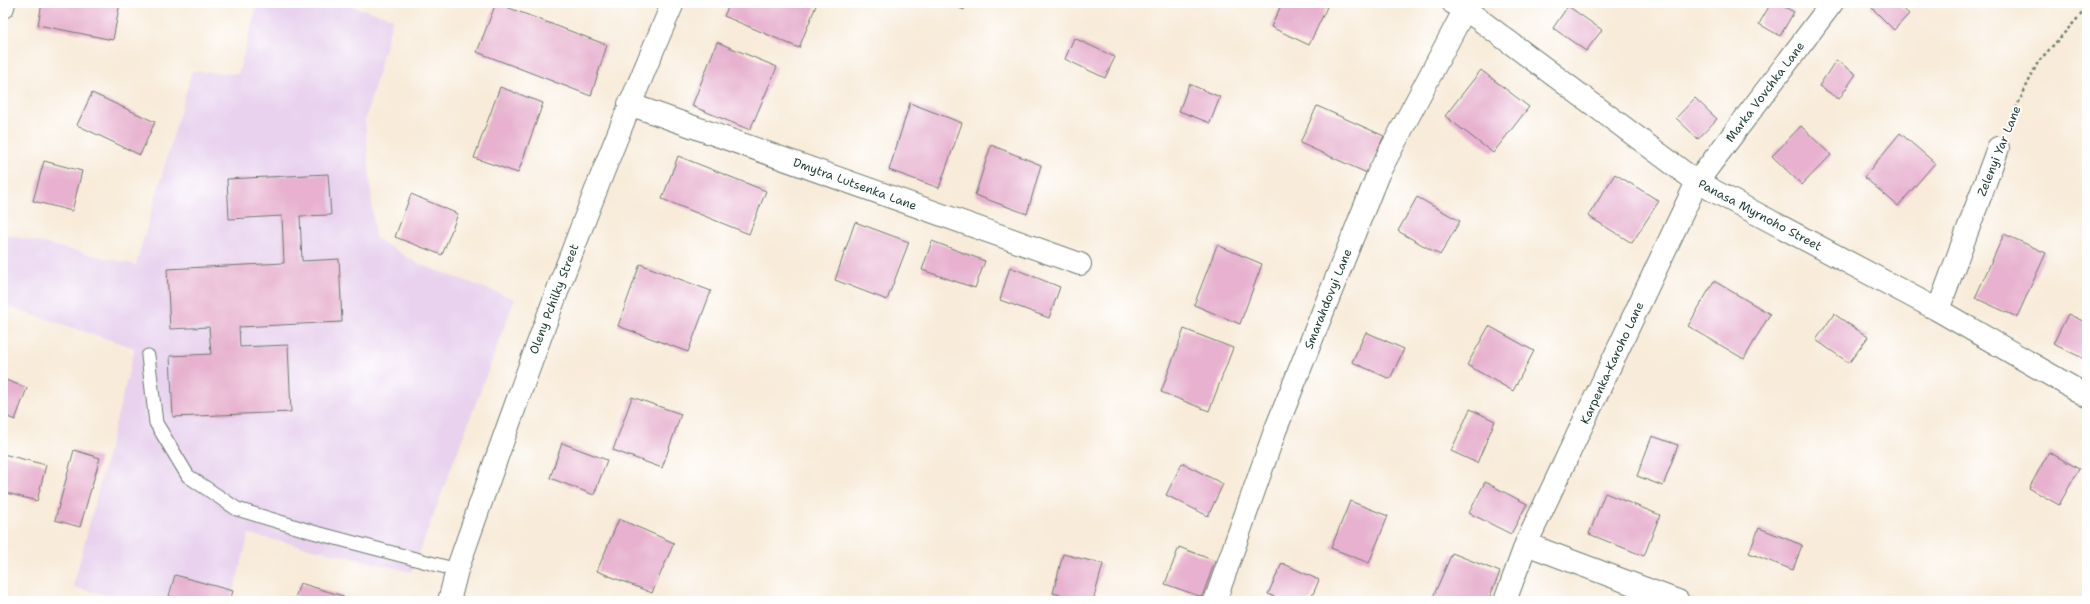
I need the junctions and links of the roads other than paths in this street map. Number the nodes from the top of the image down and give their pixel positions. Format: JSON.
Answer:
{"nodes":[{"id":1,"x":4,"y":3,"type":"edge"},
{"id":2,"x":673,"y":3,"type":"edge"},
{"id":3,"x":1832,"y":3,"type":"edge"},
{"id":4,"x":1459,"y":6,"type":"edge"},
{"id":5,"x":3,"y":7,"type":"edge"},
{"id":6,"x":629,"y":104,"type":"junction"},
{"id":7,"x":1998,"y":148,"type":"road end"},
{"id":8,"x":1698,"y":182,"type":"junction"},
{"id":9,"x":1080,"y":264,"type":"dead end"},
{"id":10,"x":1938,"y":310,"type":"junction"},
{"id":11,"x":148,"y":356,"type":"dead end"},
{"id":12,"x":2087,"y":396,"type":"edge"},
{"id":13,"x":1526,"y":544,"type":"junction"},
{"id":14,"x":457,"y":570,"type":"junction"},
{"id":15,"x":449,"y":601,"type":"edge"},
{"id":16,"x":1215,"y":601,"type":"edge"},
{"id":17,"x":1505,"y":601,"type":"edge"},
{"id":18,"x":1678,"y":601,"type":"edge"}],
"edges":[{"from":1,"to":5,"type":"street"},
{"from":2,"to":6,"type":"street","name":"Oleny Pchilky Street"},
{"from":3,"to":8,"type":"street","name":"Marka Vovchka Lane"},
{"from":4,"to":8,"type":"street","name":"Panasa Myrnoho Street"},
{"from":4,"to":16,"type":"street","name":"Smarahdovyi Lane"},
{"from":6,"to":9,"type":"street","name":"Dmytra Lutsenka Lane"},
{"from":6,"to":14,"type":"street","name":"Oleny Pchilky Street"},
{"from":7,"to":10,"type":"street","name":"Zelenyi Yar Lane"},
{"from":8,"to":10,"type":"street","name":"Panasa Myrnoho Street"},
{"from":8,"to":13,"type":"street","name":"Karpenka-Karoho Lane"},
{"from":10,"to":12,"type":"street","name":"Panasa Myrnoho Street"},
{"from":11,"to":14,"type":"lane"},
{"from":13,"to":17,"type":"street","name":"Karpenka-Karoho Lane"},
{"from":13,"to":18,"type":"street"},
{"from":14,"to":15,"type":"street","name":"Oleny Pchilky Street"}]}
